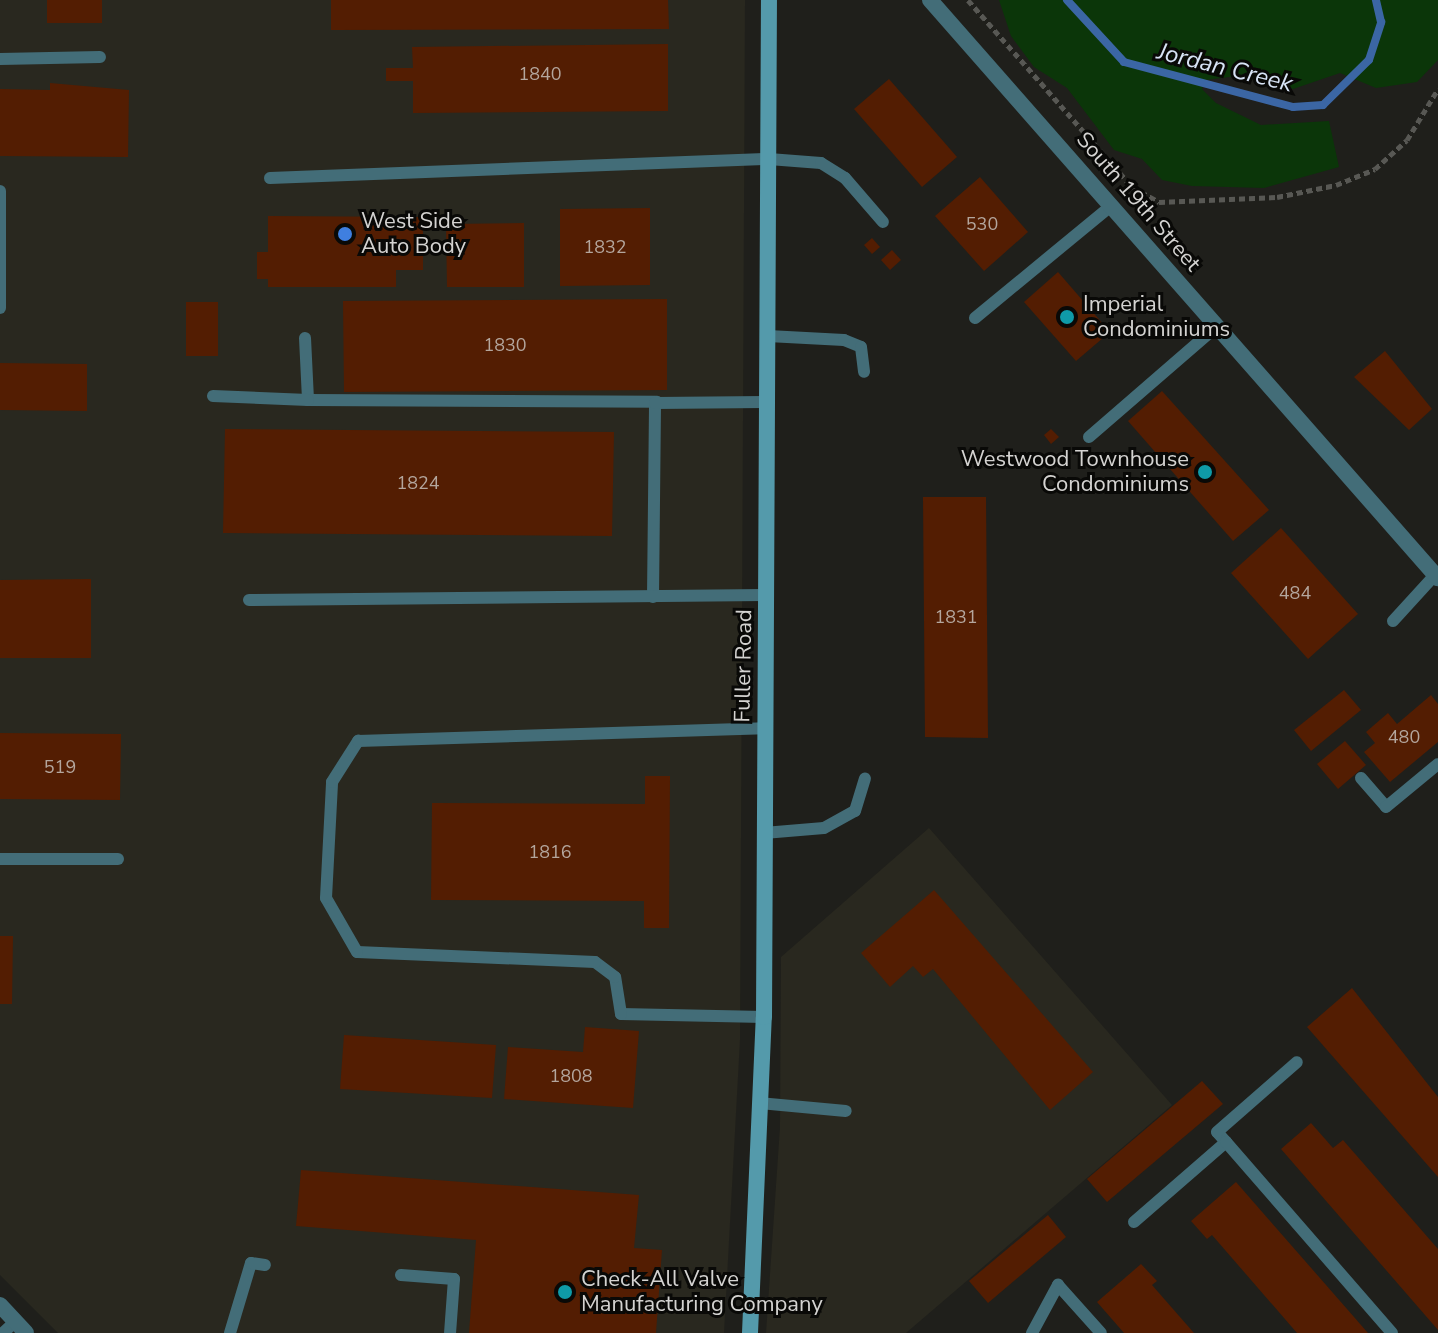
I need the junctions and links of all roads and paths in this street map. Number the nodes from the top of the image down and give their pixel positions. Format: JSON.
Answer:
{"nodes":[{"id":1,"x":769,"y":0,"type":"edge"},
{"id":2,"x":930,"y":0,"type":"edge"},
{"id":3,"x":968,"y":0,"type":"edge"},
{"id":4,"x":100,"y":57,"type":"dead end"},
{"id":5,"x":0,"y":59,"type":"edge"},
{"id":6,"x":1438,"y":89,"type":"edge"},
{"id":7,"x":769,"y":159,"type":"junction"},
{"id":8,"x":270,"y":178,"type":"dead end"},
{"id":9,"x":0,"y":191,"type":"edge"},
{"id":10,"x":1111,"y":206,"type":"junction"},
{"id":11,"x":883,"y":222,"type":"dead end"},
{"id":12,"x":0,"y":308,"type":"edge"},
{"id":13,"x":975,"y":318,"type":"dead end"},
{"id":14,"x":1217,"y":326,"type":"junction"},
{"id":15,"x":768,"y":336,"type":"junction"},
{"id":16,"x":305,"y":338,"type":"dead end"},
{"id":17,"x":864,"y":372,"type":"dead end"},
{"id":18,"x":213,"y":396,"type":"dead end"},
{"id":19,"x":308,"y":400,"type":"junction"},
{"id":20,"x":657,"y":402,"type":"junction"},
{"id":21,"x":768,"y":402,"type":"junction"},
{"id":22,"x":1089,"y":437,"type":"dead end"},
{"id":23,"x":1436,"y":576,"type":"edge"},
{"id":24,"x":766,"y":595,"type":"junction"},
{"id":25,"x":653,"y":597,"type":"junction"},
{"id":26,"x":249,"y":600,"type":"dead end"},
{"id":27,"x":1393,"y":621,"type":"dead end"},
{"id":28,"x":765,"y":728,"type":"junction"},
{"id":29,"x":1438,"y":764,"type":"edge"},
{"id":30,"x":1361,"y":778,"type":"dead end"},
{"id":31,"x":865,"y":779,"type":"dead end"},
{"id":32,"x":764,"y":833,"type":"junction"},
{"id":33,"x":0,"y":859,"type":"edge"},
{"id":34,"x":118,"y":859,"type":"dead end"},
{"id":35,"x":764,"y":1017,"type":"junction"},
{"id":36,"x":1297,"y":1062,"type":"dead end"},
{"id":37,"x":760,"y":1103,"type":"junction"},
{"id":38,"x":846,"y":1111,"type":"dead end"},
{"id":39,"x":1226,"y":1142,"type":"junction"},
{"id":40,"x":1134,"y":1222,"type":"dead end"},
{"id":41,"x":265,"y":1265,"type":"dead end"},
{"id":42,"x":401,"y":1275,"type":"dead end"},
{"id":43,"x":0,"y":1305,"type":"edge"},
{"id":44,"x":15,"y":1329,"type":"edge"},
{"id":45,"x":230,"y":1333,"type":"edge"},
{"id":46,"x":450,"y":1333,"type":"edge"},
{"id":47,"x":750,"y":1333,"type":"edge"},
{"id":48,"x":1032,"y":1333,"type":"edge"},
{"id":49,"x":1101,"y":1333,"type":"edge"},
{"id":50,"x":1392,"y":1333,"type":"edge"}],
"edges":[{"from":1,"to":7,"type":"street","name":"Fuller Road"},
{"from":2,"to":10,"type":"street","name":"South 19th Street"},
{"from":3,"to":6,"type":"path"},
{"from":4,"to":5,"type":"lane"},
{"from":7,"to":8,"type":"lane"},
{"from":7,"to":11,"type":"lane"},
{"from":7,"to":15,"type":"street","name":"Fuller Road"},
{"from":9,"to":12,"type":"lane"},
{"from":10,"to":13,"type":"lane"},
{"from":10,"to":14,"type":"street","name":"South 19th Street"},
{"from":14,"to":22,"type":"lane"},
{"from":14,"to":23,"type":"street","name":"South 19th Street"},
{"from":15,"to":17,"type":"lane"},
{"from":15,"to":21,"type":"street","name":"Fuller Road"},
{"from":16,"to":19,"type":"lane"},
{"from":18,"to":19,"type":"lane"},
{"from":19,"to":20,"type":"lane"},
{"from":20,"to":21,"type":"lane"},
{"from":20,"to":25,"type":"lane"},
{"from":21,"to":24,"type":"street","name":"Fuller Road"},
{"from":23,"to":27,"type":"lane"},
{"from":24,"to":25,"type":"lane"},
{"from":24,"to":28,"type":"street","name":"Fuller Road"},
{"from":25,"to":26,"type":"lane"},
{"from":28,"to":32,"type":"street","name":"Fuller Road"},
{"from":28,"to":35,"type":"lane"},
{"from":29,"to":30,"type":"lane"},
{"from":31,"to":32,"type":"lane"},
{"from":32,"to":35,"type":"street","name":"Fuller Road"},
{"from":33,"to":34,"type":"lane"},
{"from":35,"to":37,"type":"street","name":"Fuller Road"},
{"from":36,"to":39,"type":"lane"},
{"from":37,"to":38,"type":"lane"},
{"from":37,"to":47,"type":"street","name":"Fuller Road"},
{"from":39,"to":40,"type":"lane"},
{"from":39,"to":50,"type":"lane"},
{"from":41,"to":45,"type":"lane"},
{"from":42,"to":46,"type":"lane"},
{"from":43,"to":44,"type":"street"},
{"from":48,"to":49,"type":"lane"}]}
